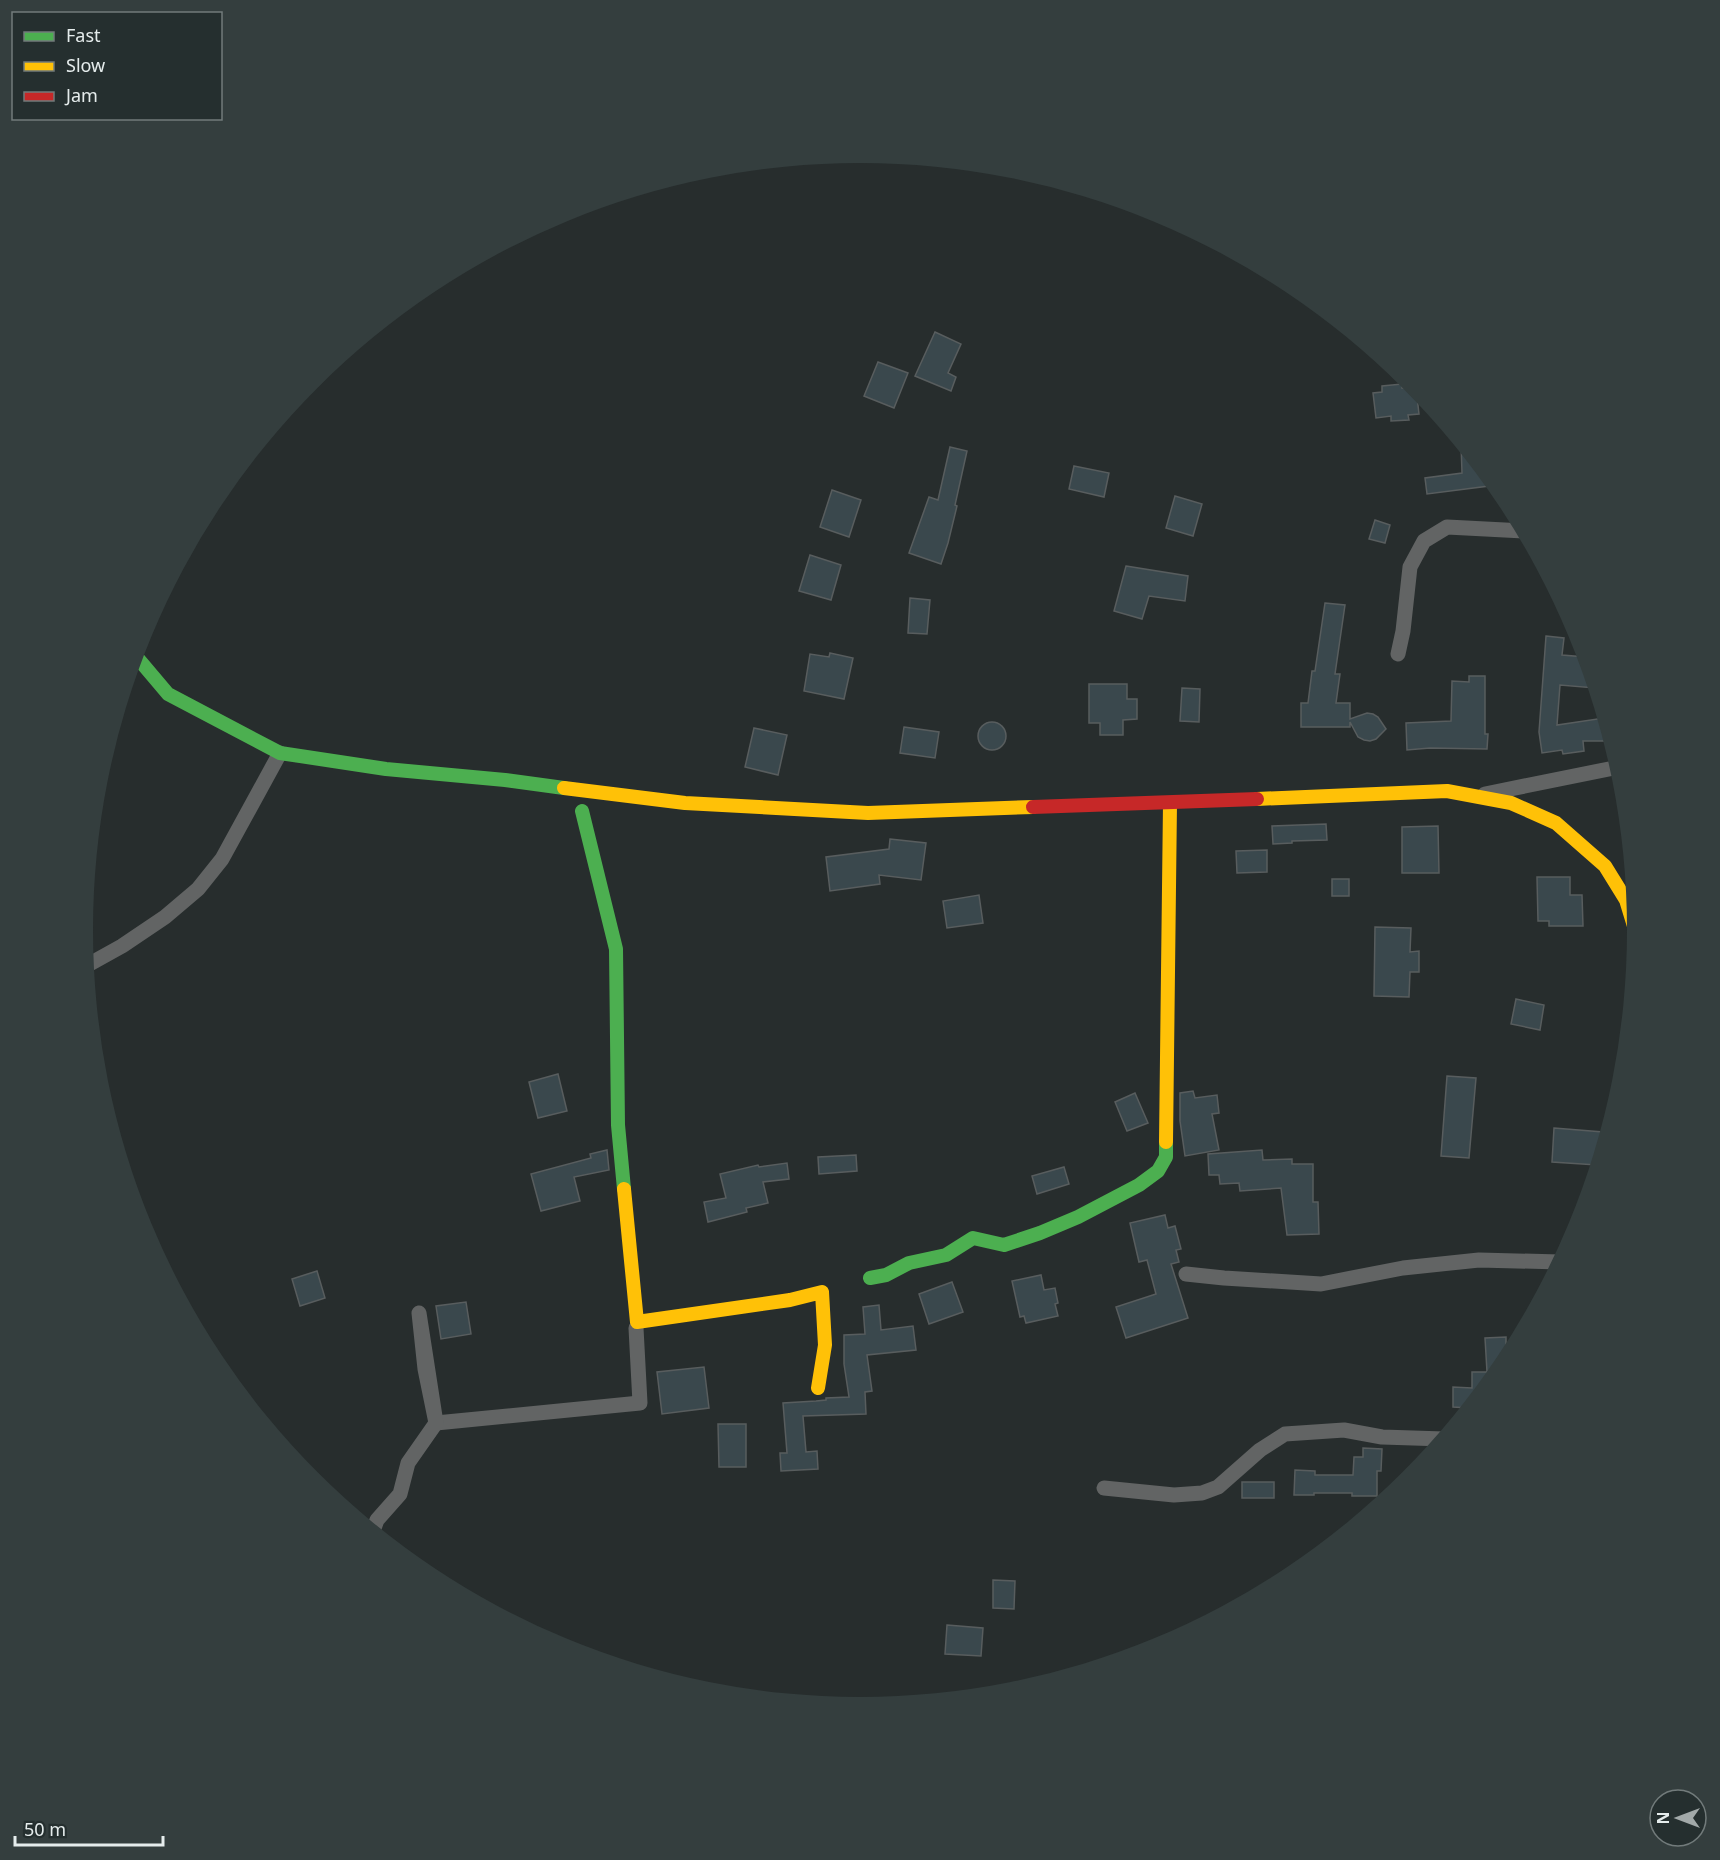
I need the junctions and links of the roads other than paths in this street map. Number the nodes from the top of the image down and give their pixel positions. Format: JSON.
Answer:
{"nodes":[{"id":1,"x":1514,"y":531,"type":"edge"},
{"id":2,"x":1398,"y":654,"type":"dead end"},
{"id":3,"x":141,"y":663,"type":"edge"},
{"id":4,"x":280,"y":753,"type":"junction"},
{"id":5,"x":1610,"y":769,"type":"edge"},
{"id":6,"x":1473,"y":796,"type":"junction"},
{"id":7,"x":1170,"y":803,"type":"junction"},
{"id":8,"x":582,"y":811,"type":"dead end"},
{"id":9,"x":1626,"y":900,"type":"edge"},
{"id":10,"x":94,"y":961,"type":"edge"},
{"id":11,"x":1551,"y":1262,"type":"edge"},
{"id":12,"x":1186,"y":1274,"type":"dead end"},
{"id":13,"x":870,"y":1278,"type":"dead end"},
{"id":14,"x":636,"y":1328,"type":"dead end"},
{"id":15,"x":818,"y":1388,"type":"dead end"},
{"id":16,"x":436,"y":1423,"type":"junction"},
{"id":17,"x":1434,"y":1439,"type":"edge"},
{"id":18,"x":1104,"y":1488,"type":"dead end"},
{"id":19,"x":375,"y":1525,"type":"edge"}],
"edges":[{"from":1,"to":2,"type":"street"},
{"from":3,"to":4,"type":"street"},
{"from":4,"to":7,"type":"street"},
{"from":4,"to":10,"type":"street"},
{"from":5,"to":6,"type":"street"},
{"from":6,"to":7,"type":"street"},
{"from":6,"to":9,"type":"street"},
{"from":7,"to":13,"type":"street"},
{"from":8,"to":15,"type":"street"},
{"from":11,"to":12,"type":"street"},
{"from":14,"to":16,"type":"street"},
{"from":16,"to":16,"type":"street"},
{"from":16,"to":19,"type":"street"},
{"from":17,"to":18,"type":"street"}]}
